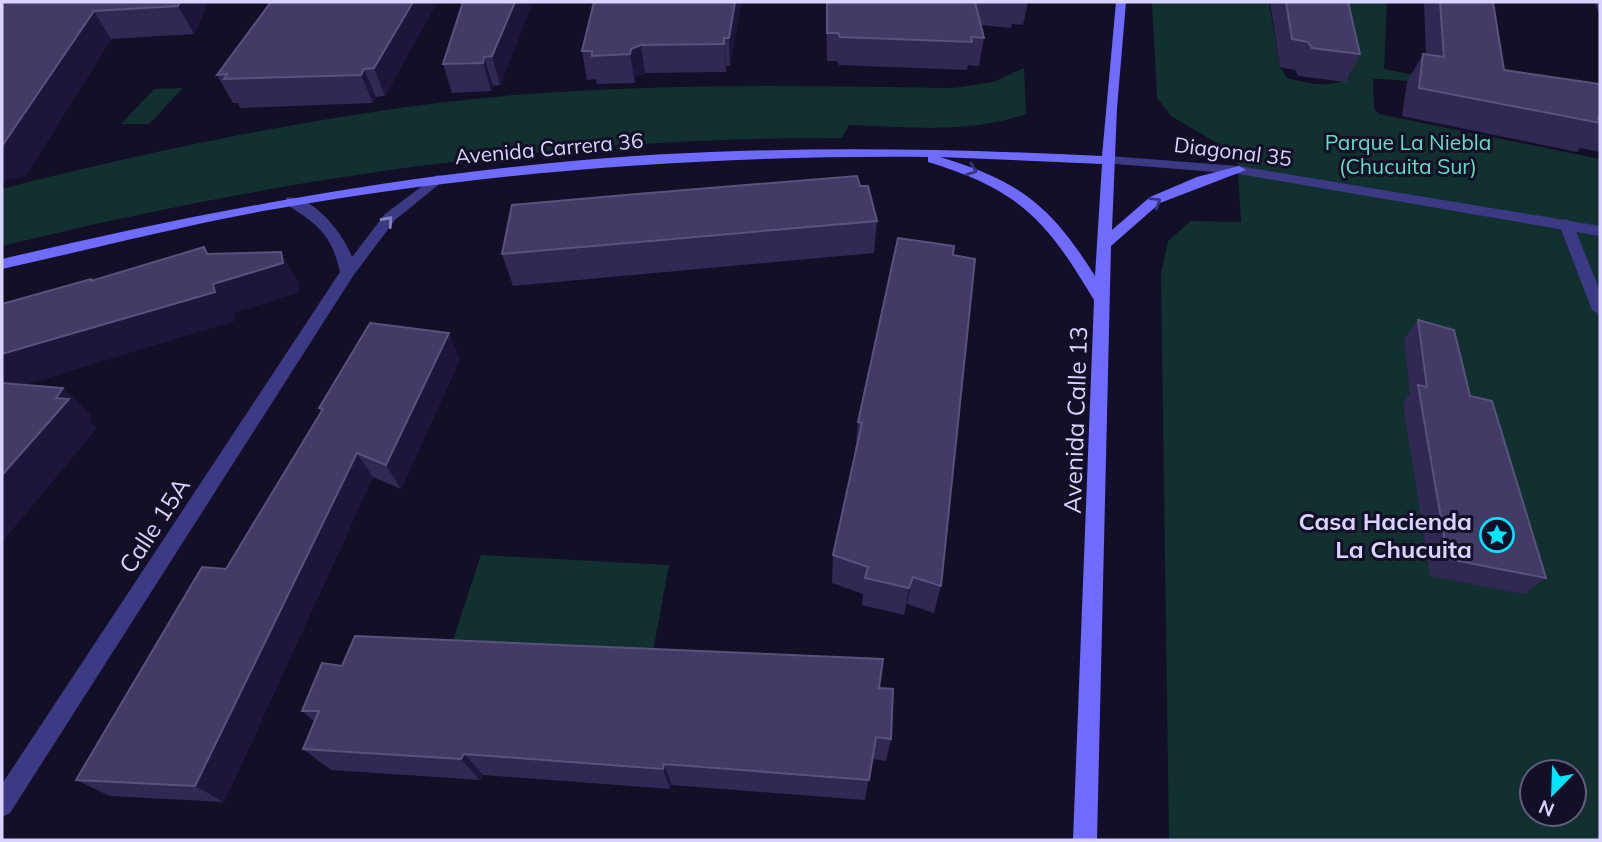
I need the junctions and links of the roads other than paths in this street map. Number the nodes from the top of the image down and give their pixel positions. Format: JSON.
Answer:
{"nodes":[{"id":1,"x":1121,"y":2,"type":"edge"},
{"id":2,"x":906,"y":152,"type":"junction"},
{"id":3,"x":1109,"y":160,"type":"junction"},
{"id":4,"x":1239,"y":170,"type":"junction"},
{"id":5,"x":438,"y":179,"type":"junction"},
{"id":6,"x":291,"y":201,"type":"junction"},
{"id":7,"x":1566,"y":224,"type":"junction"},
{"id":8,"x":1600,"y":232,"type":"edge"},
{"id":9,"x":1104,"y":246,"type":"junction"},
{"id":10,"x":2,"y":264,"type":"edge"},
{"id":11,"x":348,"y":272,"type":"junction"},
{"id":12,"x":1104,"y":302,"type":"junction"},
{"id":13,"x":1600,"y":310,"type":"edge"},
{"id":14,"x":2,"y":806,"type":"edge"},
{"id":15,"x":1085,"y":840,"type":"edge"}],
"edges":[{"from":1,"to":3,"type":"main road","name":"Avenida Calle 13"},
{"from":2,"to":3,"type":"main road","name":"Avenida Carrera 36"},
{"from":2,"to":5,"type":"main road","name":"Avenida Carrera 36"},
{"from":2,"to":12,"type":"main road","one_way":true},
{"from":3,"to":4,"type":"street","name":"Diagonal 35"},
{"from":3,"to":9,"type":"main road","name":"Avenida Calle 13"},
{"from":4,"to":7,"type":"street","name":"Diagonal 35"},
{"from":9,"to":4,"type":"main road","one_way":true},
{"from":5,"to":6,"type":"main road","name":"Avenida Carrera 36"},
{"from":11,"to":5,"type":"street","name":"Calle 15A","one_way":true},
{"from":6,"to":10,"type":"main road","name":"Avenida Carrera 36"},
{"from":6,"to":11,"type":"street"},
{"from":7,"to":8,"type":"street","name":"Diagonal 35"},
{"from":7,"to":13,"type":"street"},
{"from":9,"to":12,"type":"main road","name":"Avenida Calle 13"},
{"from":11,"to":14,"type":"street","name":"Calle 15A"},
{"from":12,"to":15,"type":"main road","name":"Avenida Calle 13"}]}
